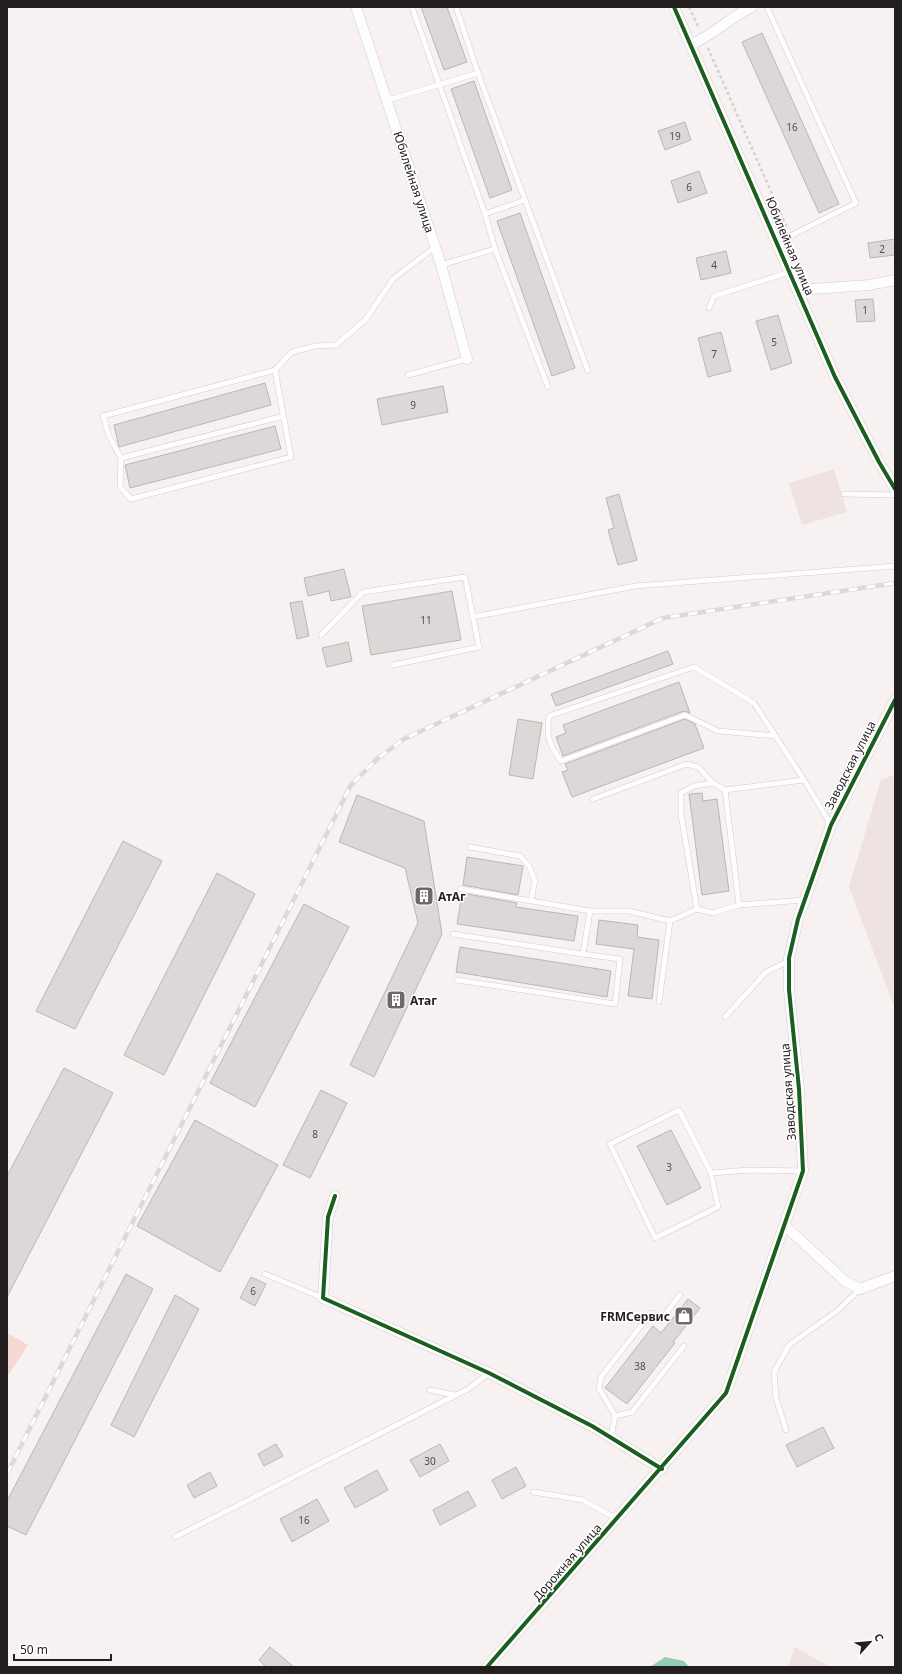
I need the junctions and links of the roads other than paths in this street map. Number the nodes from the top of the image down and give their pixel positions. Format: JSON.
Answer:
{"nodes":[{"id":1,"x":356,"y":7,"type":"edge"},
{"id":2,"x":412,"y":7,"type":"edge"},
{"id":3,"x":456,"y":7,"type":"edge"},
{"id":4,"x":674,"y":7,"type":"edge"},
{"id":5,"x":752,"y":7,"type":"edge"},
{"id":6,"x":767,"y":7,"type":"edge"},
{"id":7,"x":692,"y":44,"type":"junction"},
{"id":8,"x":478,"y":73,"type":"junction"},
{"id":9,"x":439,"y":85,"type":"junction"},
{"id":10,"x":388,"y":100,"type":"junction"},
{"id":11,"x":525,"y":200,"type":"junction"},
{"id":12,"x":485,"y":214,"type":"junction"},
{"id":13,"x":778,"y":242,"type":"junction"},
{"id":14,"x":435,"y":247,"type":"junction"},
{"id":15,"x":495,"y":249,"type":"junction"},
{"id":16,"x":441,"y":265,"type":"junction"},
{"id":17,"x":790,"y":272,"type":"junction"},
{"id":18,"x":895,"y":280,"type":"edge"},
{"id":19,"x":798,"y":290,"type":"junction"},
{"id":20,"x":709,"y":308,"type":"dead end"},
{"id":21,"x":467,"y":359,"type":"joint"},
{"id":22,"x":275,"y":370,"type":"junction"},
{"id":23,"x":588,"y":371,"type":"dead end"},
{"id":24,"x":408,"y":375,"type":"dead end"},
{"id":25,"x":548,"y":387,"type":"dead end"},
{"id":26,"x":284,"y":416,"type":"junction"},
{"id":27,"x":121,"y":458,"type":"junction"},
{"id":28,"x":895,"y":489,"type":"edge"},
{"id":29,"x":844,"y":494,"type":"dead end"},
{"id":30,"x":895,"y":495,"type":"edge"},
{"id":31,"x":895,"y":566,"type":"edge"},
{"id":32,"x":473,"y":618,"type":"junction"},
{"id":33,"x":321,"y":635,"type":"dead end"},
{"id":34,"x":393,"y":665,"type":"dead end"},
{"id":35,"x":895,"y":700,"type":"edge"},
{"id":36,"x":776,"y":736,"type":"junction"},
{"id":37,"x":804,"y":780,"type":"junction"},
{"id":38,"x":713,"y":783,"type":"junction"},
{"id":39,"x":725,"y":790,"type":"junction"},
{"id":40,"x":593,"y":799,"type":"dead end"},
{"id":41,"x":831,"y":825,"type":"junction"},
{"id":42,"x":470,"y":847,"type":"dead end"},
{"id":43,"x":461,"y":889,"type":"dead end"},
{"id":44,"x":531,"y":900,"type":"junction"},
{"id":45,"x":804,"y":900,"type":"junction"},
{"id":46,"x":739,"y":905,"type":"junction"},
{"id":47,"x":696,"y":909,"type":"junction"},
{"id":48,"x":590,"y":911,"type":"junction"},
{"id":49,"x":670,"y":921,"type":"junction"},
{"id":50,"x":453,"y":934,"type":"dead end"},
{"id":51,"x":583,"y":954,"type":"junction"},
{"id":52,"x":789,"y":961,"type":"junction"},
{"id":53,"x":457,"y":980,"type":"dead end"},
{"id":54,"x":659,"y":1002,"type":"dead end"},
{"id":55,"x":726,"y":1017,"type":"dead end"},
{"id":56,"x":803,"y":1171,"type":"junction"},
{"id":57,"x":711,"y":1173,"type":"junction"},
{"id":58,"x":335,"y":1196,"type":"dead end"},
{"id":59,"x":785,"y":1226,"type":"junction"},
{"id":60,"x":265,"y":1274,"type":"dead end"},
{"id":61,"x":895,"y":1276,"type":"edge"},
{"id":62,"x":860,"y":1289,"type":"junction"},
{"id":63,"x":680,"y":1295,"type":"dead end"},
{"id":64,"x":323,"y":1298,"type":"junction"},
{"id":65,"x":684,"y":1346,"type":"dead end"},
{"id":66,"x":489,"y":1373,"type":"junction"},
{"id":67,"x":430,"y":1390,"type":"dead end"},
{"id":68,"x":455,"y":1395,"type":"junction"},
{"id":69,"x":615,"y":1416,"type":"junction"},
{"id":70,"x":786,"y":1430,"type":"dead end"},
{"id":71,"x":611,"y":1438,"type":"junction"},
{"id":72,"x":662,"y":1469,"type":"junction"},
{"id":73,"x":532,"y":1492,"type":"dead end"},
{"id":74,"x":617,"y":1520,"type":"junction"},
{"id":75,"x":175,"y":1537,"type":"dead end"},
{"id":76,"x":488,"y":1667,"type":"edge"}],
"edges":[{"from":1,"to":10,"type":"street","name":"Юбилейная улица"},
{"from":2,"to":9,"type":"lane"},
{"from":3,"to":8,"type":"lane"},
{"from":4,"to":7,"type":"street","name":"Юбилейная улица"},
{"from":5,"to":7,"type":"street"},
{"from":6,"to":13,"type":"lane"},
{"from":7,"to":13,"type":"street","name":"Юбилейная улица"},
{"from":8,"to":9,"type":"lane"},
{"from":8,"to":11,"type":"lane"},
{"from":9,"to":10,"type":"lane"},
{"from":9,"to":12,"type":"lane"},
{"from":10,"to":14,"type":"street","name":"Юбилейная улица"},
{"from":11,"to":12,"type":"lane"},
{"from":11,"to":23,"type":"lane"},
{"from":12,"to":15,"type":"lane"},
{"from":13,"to":17,"type":"street","name":"Юбилейная улица"},
{"from":14,"to":16,"type":"street","name":"Юбилейная улица"},
{"from":14,"to":22,"type":"lane"},
{"from":15,"to":16,"type":"lane"},
{"from":15,"to":25,"type":"lane"},
{"from":16,"to":21,"type":"street","name":"Юбилейная улица"},
{"from":17,"to":19,"type":"street","name":"Юбилейная улица"},
{"from":17,"to":20,"type":"lane"},
{"from":18,"to":19,"type":"street"},
{"from":19,"to":28,"type":"street","name":"Юбилейная улица"},
{"from":21,"to":24,"type":"lane"},
{"from":22,"to":26,"type":"lane"},
{"from":22,"to":27,"type":"lane"},
{"from":26,"to":27,"type":"lane"},
{"from":26,"to":27,"type":"lane"},
{"from":29,"to":30,"type":"lane"},
{"from":31,"to":32,"type":"lane"},
{"from":32,"to":33,"type":"lane"},
{"from":32,"to":34,"type":"lane"},
{"from":35,"to":41,"type":"street","name":"Заводская улица"},
{"from":36,"to":36,"type":"lane"},
{"from":36,"to":37,"type":"lane"},
{"from":37,"to":39,"type":"lane"},
{"from":37,"to":41,"type":"lane"},
{"from":38,"to":39,"type":"lane"},
{"from":38,"to":40,"type":"lane"},
{"from":38,"to":47,"type":"lane"},
{"from":39,"to":46,"type":"lane"},
{"from":41,"to":45,"type":"street","name":"Заводская улица"},
{"from":42,"to":44,"type":"lane"},
{"from":43,"to":44,"type":"lane"},
{"from":44,"to":48,"type":"lane"},
{"from":45,"to":46,"type":"lane"},
{"from":45,"to":52,"type":"street","name":"Заводская улица"},
{"from":46,"to":47,"type":"lane"},
{"from":47,"to":49,"type":"lane"},
{"from":48,"to":49,"type":"lane"},
{"from":48,"to":51,"type":"lane"},
{"from":49,"to":54,"type":"lane"},
{"from":50,"to":51,"type":"lane"},
{"from":51,"to":53,"type":"lane"},
{"from":52,"to":55,"type":"lane"},
{"from":52,"to":56,"type":"street","name":"Заводская улица"},
{"from":56,"to":57,"type":"lane"},
{"from":56,"to":59,"type":"street","name":"Заводская улица"},
{"from":57,"to":57,"type":"lane"},
{"from":58,"to":64,"type":"street"},
{"from":59,"to":62,"type":"street"},
{"from":59,"to":72,"type":"street","name":"Заводская улица"},
{"from":60,"to":64,"type":"lane"},
{"from":61,"to":62,"type":"street"},
{"from":62,"to":70,"type":"lane"},
{"from":63,"to":69,"type":"lane"},
{"from":64,"to":66,"type":"street"},
{"from":65,"to":69,"type":"lane"},
{"from":66,"to":68,"type":"lane"},
{"from":66,"to":71,"type":"street"},
{"from":67,"to":68,"type":"lane"},
{"from":68,"to":75,"type":"lane"},
{"from":69,"to":71,"type":"lane"},
{"from":71,"to":72,"type":"street"},
{"from":72,"to":74,"type":"street","name":"Дорожная улица"},
{"from":73,"to":74,"type":"lane"},
{"from":74,"to":76,"type":"street","name":"Дорожная улица"}]}
